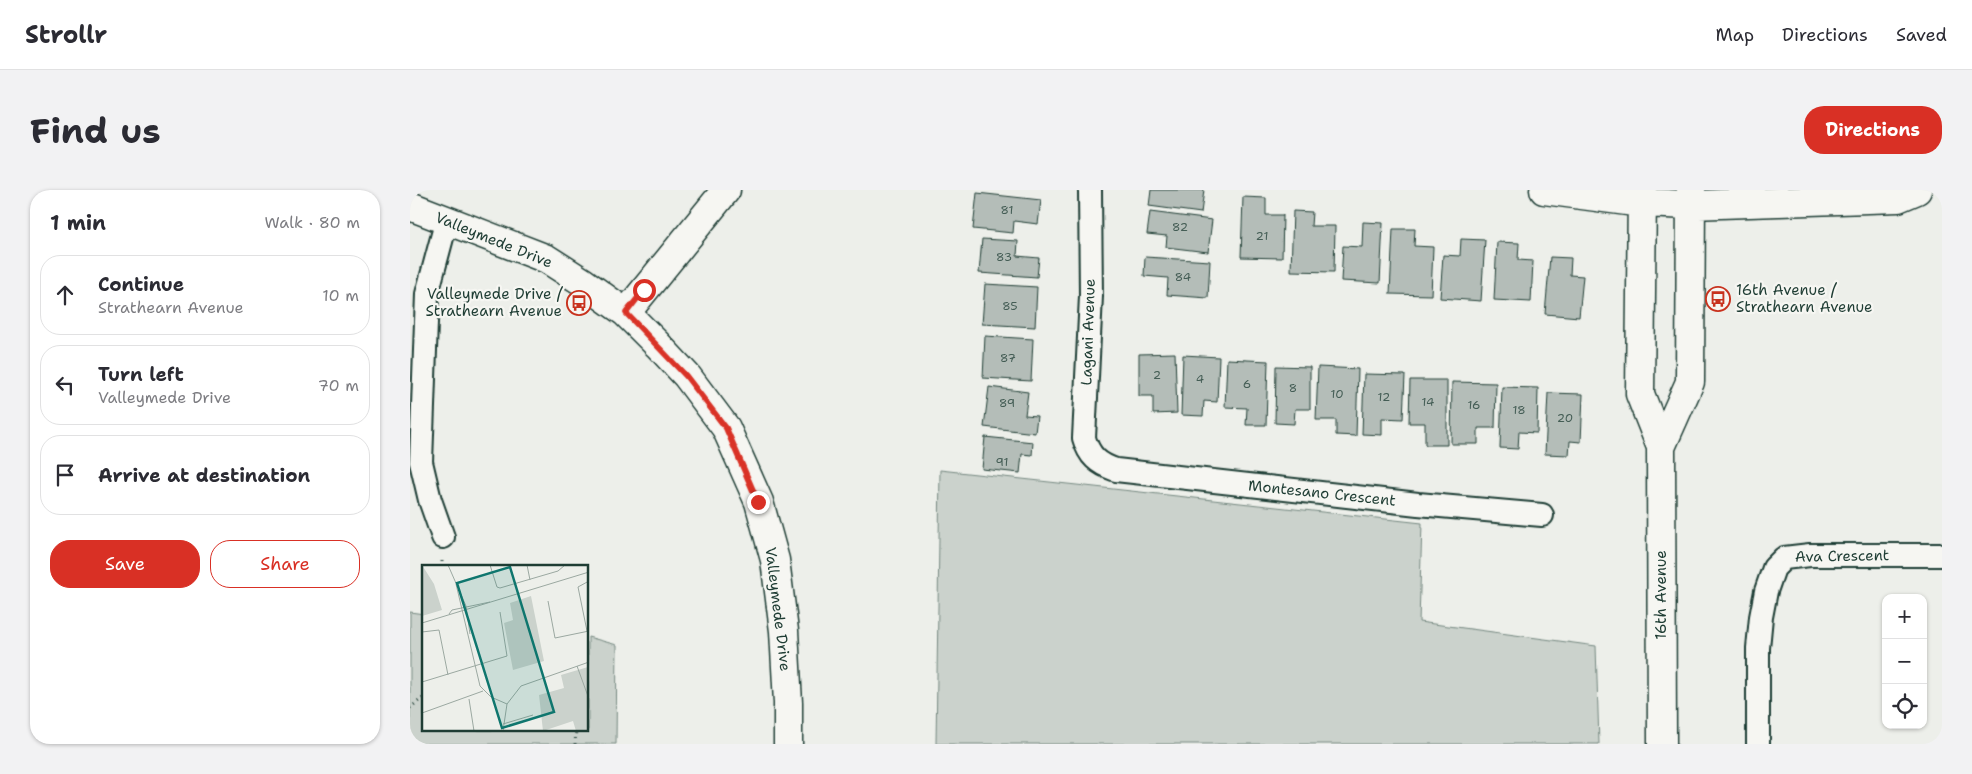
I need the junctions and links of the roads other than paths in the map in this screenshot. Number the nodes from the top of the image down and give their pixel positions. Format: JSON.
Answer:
{"nodes":[{"id":1,"x":726,"y":190,"type":"edge"},
{"id":2,"x":1090,"y":190,"type":"edge"},
{"id":3,"x":1544,"y":190,"type":"edge"},
{"id":4,"x":1917,"y":190,"type":"edge"},
{"id":5,"x":1642,"y":197,"type":"edge"},
{"id":6,"x":1691,"y":197,"type":"edge"},
{"id":7,"x":410,"y":206,"type":"edge"},
{"id":8,"x":447,"y":219,"type":"junction"},
{"id":9,"x":626,"y":313,"type":"junction"},
{"id":10,"x":1661,"y":447,"type":"junction"},
{"id":11,"x":1103,"y":466,"type":"joint"},
{"id":12,"x":1542,"y":515,"type":"dead end"},
{"id":13,"x":443,"y":537,"type":"dead end"},
{"id":14,"x":1942,"y":555,"type":"edge"},
{"id":15,"x":788,"y":744,"type":"edge"},
{"id":16,"x":1662,"y":744,"type":"edge"},
{"id":17,"x":1758,"y":744,"type":"edge"}],
"edges":[{"from":1,"to":9,"type":"street"},
{"from":2,"to":11,"type":"street","name":"Lagani Avenue"},
{"from":3,"to":5,"type":"street"},
{"from":4,"to":6,"type":"street"},
{"from":5,"to":6,"type":"street"},
{"from":5,"to":10,"type":"street","name":"16th Avenue"},
{"from":6,"to":10,"type":"street","name":"16th Avenue"},
{"from":7,"to":8,"type":"street","name":"Valleymede Drive"},
{"from":8,"to":9,"type":"street","name":"Valleymede Drive"},
{"from":8,"to":13,"type":"street"},
{"from":9,"to":15,"type":"street","name":"Valleymede Drive"},
{"from":10,"to":16,"type":"street","name":"16th Avenue"},
{"from":11,"to":12,"type":"street","name":"Montesano Crescent"},
{"from":14,"to":17,"type":"street","name":"Ava Crescent"}]}
